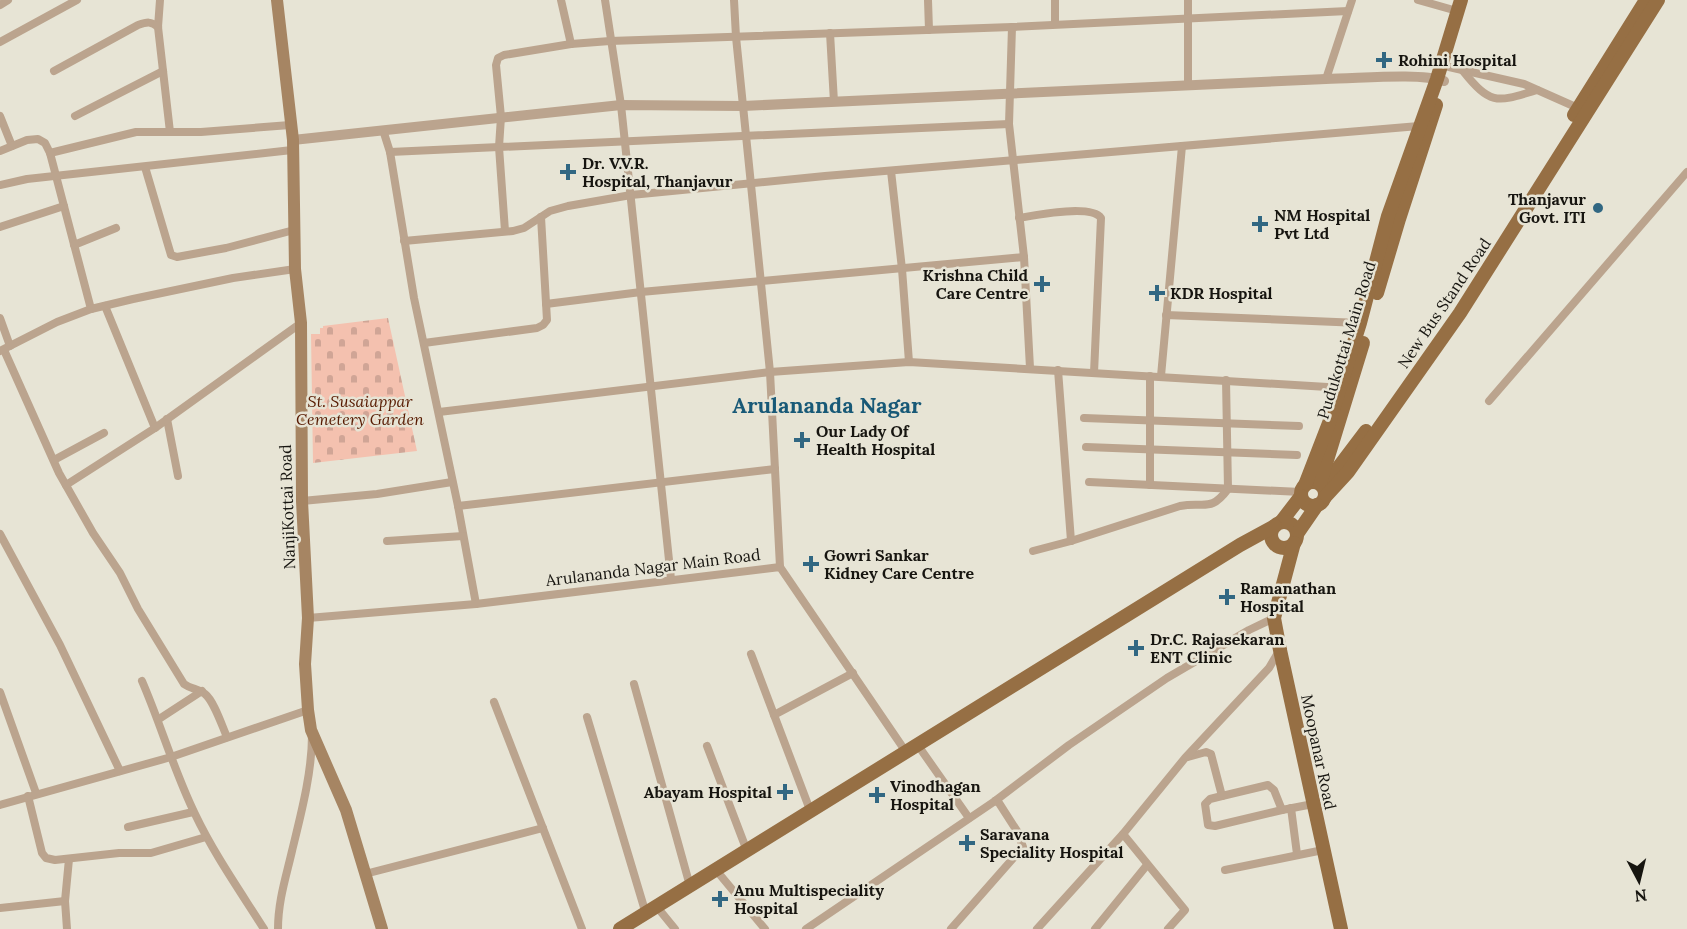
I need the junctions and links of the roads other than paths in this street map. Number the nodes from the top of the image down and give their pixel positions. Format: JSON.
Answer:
{"nodes":[{"id":1,"x":8,"y":0,"type":"edge"},
{"id":2,"x":160,"y":0,"type":"edge"},
{"id":3,"x":277,"y":0,"type":"edge"},
{"id":4,"x":561,"y":0,"type":"edge"},
{"id":5,"x":605,"y":0,"type":"edge"},
{"id":6,"x":734,"y":0,"type":"edge"},
{"id":7,"x":928,"y":0,"type":"edge"},
{"id":8,"x":1054,"y":0,"type":"edge"},
{"id":9,"x":1188,"y":0,"type":"edge"},
{"id":10,"x":1352,"y":0,"type":"edge"},
{"id":11,"x":1418,"y":0,"type":"edge"},
{"id":12,"x":1470,"y":0,"type":"edge"},
{"id":13,"x":1646,"y":0,"type":"edge"},
{"id":14,"x":1658,"y":0,"type":"edge"},
{"id":15,"x":70,"y":1,"type":"edge"},
{"id":16,"x":0,"y":5,"type":"edge"},
{"id":17,"x":1459,"y":6,"type":"edge"},
{"id":18,"x":1348,"y":11,"type":"junction"},
{"id":19,"x":1188,"y":19,"type":"junction"},
{"id":20,"x":1055,"y":24,"type":"junction"},
{"id":21,"x":159,"y":27,"type":"junction"},
{"id":22,"x":1012,"y":27,"type":"junction"},
{"id":23,"x":929,"y":30,"type":"junction"},
{"id":24,"x":830,"y":33,"type":"junction"},
{"id":25,"x":736,"y":37,"type":"junction"},
{"id":26,"x":610,"y":41,"type":"junction"},
{"id":27,"x":0,"y":42,"type":"edge"},
{"id":28,"x":570,"y":44,"type":"junction"},
{"id":29,"x":1449,"y":67,"type":"junction"},
{"id":30,"x":54,"y":71,"type":"dead end"},
{"id":31,"x":163,"y":71,"type":"junction"},
{"id":32,"x":1463,"y":71,"type":"junction"},
{"id":33,"x":1326,"y":80,"type":"junction"},
{"id":34,"x":1441,"y":80,"type":"junction"},
{"id":35,"x":1188,"y":85,"type":"junction"},
{"id":36,"x":1537,"y":90,"type":"junction"},
{"id":37,"x":1011,"y":94,"type":"junction"},
{"id":38,"x":834,"y":102,"type":"junction"},
{"id":39,"x":621,"y":105,"type":"junction"},
{"id":40,"x":743,"y":106,"type":"junction"},
{"id":41,"x":1578,"y":108,"type":"junction"},
{"id":42,"x":0,"y":116,"type":"edge"},
{"id":43,"x":75,"y":116,"type":"dead end"},
{"id":44,"x":501,"y":117,"type":"junction"},
{"id":45,"x":290,"y":124,"type":"junction"},
{"id":46,"x":1009,"y":124,"type":"junction"},
{"id":47,"x":1419,"y":126,"type":"junction"},
{"id":48,"x":384,"y":130,"type":"junction"},
{"id":49,"x":170,"y":132,"type":"junction"},
{"id":50,"x":747,"y":134,"type":"junction"},
{"id":51,"x":624,"y":141,"type":"junction"},
{"id":52,"x":293,"y":145,"type":"junction"},
{"id":53,"x":12,"y":146,"type":"junction"},
{"id":54,"x":1182,"y":146,"type":"junction"},
{"id":55,"x":500,"y":147,"type":"junction"},
{"id":56,"x":0,"y":151,"type":"edge"},
{"id":57,"x":390,"y":152,"type":"junction"},
{"id":58,"x":50,"y":153,"type":"junction"},
{"id":59,"x":1012,"y":160,"type":"junction"},
{"id":60,"x":145,"y":167,"type":"junction"},
{"id":61,"x":891,"y":171,"type":"junction"},
{"id":62,"x":1687,"y":172,"type":"edge"},
{"id":63,"x":56,"y":177,"type":"junction"},
{"id":64,"x":751,"y":183,"type":"junction"},
{"id":65,"x":0,"y":185,"type":"edge"},
{"id":66,"x":631,"y":195,"type":"junction"},
{"id":67,"x":64,"y":207,"type":"junction"},
{"id":68,"x":541,"y":217,"type":"junction"},
{"id":69,"x":1394,"y":217,"type":"junction"},
{"id":70,"x":1019,"y":218,"type":"junction"},
{"id":71,"x":0,"y":227,"type":"edge"},
{"id":72,"x":116,"y":228,"type":"dead end"},
{"id":73,"x":294,"y":230,"type":"junction"},
{"id":74,"x":505,"y":231,"type":"junction"},
{"id":75,"x":404,"y":241,"type":"junction"},
{"id":76,"x":74,"y":245,"type":"junction"},
{"id":77,"x":1024,"y":257,"type":"junction"},
{"id":78,"x":295,"y":269,"type":"junction"},
{"id":79,"x":902,"y":269,"type":"junction"},
{"id":80,"x":761,"y":281,"type":"junction"},
{"id":81,"x":641,"y":292,"type":"junction"},
{"id":82,"x":546,"y":304,"type":"junction"},
{"id":83,"x":105,"y":306,"type":"junction"},
{"id":84,"x":91,"y":309,"type":"junction"},
{"id":85,"x":1166,"y":315,"type":"junction"},
{"id":86,"x":0,"y":318,"type":"edge"},
{"id":87,"x":301,"y":323,"type":"junction"},
{"id":88,"x":1360,"y":323,"type":"junction"},
{"id":89,"x":424,"y":343,"type":"junction"},
{"id":90,"x":5,"y":349,"type":"edge"},
{"id":91,"x":909,"y":362,"type":"junction"},
{"id":92,"x":1030,"y":368,"type":"junction"},
{"id":93,"x":1058,"y":370,"type":"junction"},
{"id":94,"x":770,"y":372,"type":"junction"},
{"id":95,"x":1094,"y":373,"type":"junction"},
{"id":96,"x":1150,"y":376,"type":"junction"},
{"id":97,"x":1161,"y":376,"type":"junction"},
{"id":98,"x":1226,"y":380,"type":"junction"},
{"id":99,"x":651,"y":385,"type":"junction"},
{"id":100,"x":1344,"y":388,"type":"junction"},
{"id":101,"x":1489,"y":401,"type":"dead end"},
{"id":102,"x":439,"y":412,"type":"junction"},
{"id":103,"x":1084,"y":418,"type":"dead end"},
{"id":104,"x":167,"y":419,"type":"junction"},
{"id":105,"x":1150,"y":421,"type":"junction"},
{"id":106,"x":1227,"y":424,"type":"junction"},
{"id":107,"x":1299,"y":426,"type":"dead end"},
{"id":108,"x":155,"y":428,"type":"junction"},
{"id":109,"x":104,"y":434,"type":"dead end"},
{"id":110,"x":1086,"y":447,"type":"dead end"},
{"id":111,"x":1150,"y":450,"type":"junction"},
{"id":112,"x":1227,"y":453,"type":"junction"},
{"id":113,"x":1297,"y":455,"type":"dead end"},
{"id":114,"x":54,"y":460,"type":"junction"},
{"id":115,"x":775,"y":469,"type":"junction"},
{"id":116,"x":178,"y":476,"type":"dead end"},
{"id":117,"x":452,"y":482,"type":"junction"},
{"id":118,"x":661,"y":482,"type":"junction"},
{"id":119,"x":1089,"y":482,"type":"dead end"},
{"id":120,"x":1320,"y":483,"type":"junction"},
{"id":121,"x":66,"y":485,"type":"junction"},
{"id":122,"x":1150,"y":485,"type":"junction"},
{"id":123,"x":1228,"y":489,"type":"junction"},
{"id":124,"x":1303,"y":491,"type":"junction"},
{"id":125,"x":302,"y":501,"type":"junction"},
{"id":126,"x":1321,"y":501,"type":"junction"},
{"id":127,"x":458,"y":506,"type":"junction"},
{"id":128,"x":1278,"y":524,"type":"junction"},
{"id":129,"x":0,"y":534,"type":"edge"},
{"id":130,"x":463,"y":536,"type":"junction"},
{"id":131,"x":387,"y":541,"type":"dead end"},
{"id":132,"x":1071,"y":541,"type":"junction"},
{"id":133,"x":1287,"y":542,"type":"junction"},
{"id":134,"x":1240,"y":545,"type":"junction"},
{"id":135,"x":1032,"y":551,"type":"dead end"},
{"id":136,"x":780,"y":567,"type":"junction"},
{"id":137,"x":671,"y":579,"type":"junction"},
{"id":138,"x":477,"y":604,"type":"junction"},
{"id":139,"x":308,"y":618,"type":"junction"},
{"id":140,"x":1274,"y":618,"type":"junction"},
{"id":141,"x":1280,"y":650,"type":"junction"},
{"id":142,"x":751,"y":654,"type":"dead end"},
{"id":143,"x":853,"y":674,"type":"junction"},
{"id":144,"x":142,"y":681,"type":"dead end"},
{"id":145,"x":634,"y":684,"type":"dead end"},
{"id":146,"x":202,"y":691,"type":"junction"},
{"id":147,"x":0,"y":692,"type":"edge"},
{"id":148,"x":494,"y":702,"type":"dead end"},
{"id":149,"x":308,"y":710,"type":"junction"},
{"id":150,"x":774,"y":715,"type":"junction"},
{"id":151,"x":587,"y":717,"type":"dead end"},
{"id":152,"x":159,"y":719,"type":"junction"},
{"id":153,"x":312,"y":730,"type":"junction"},
{"id":154,"x":227,"y":737,"type":"junction"},
{"id":155,"x":707,"y":746,"type":"dead end"},
{"id":156,"x":912,"y":748,"type":"junction"},
{"id":157,"x":171,"y":757,"type":"junction"},
{"id":158,"x":1185,"y":758,"type":"junction"},
{"id":159,"x":120,"y":771,"type":"junction"},
{"id":160,"x":32,"y":795,"type":"junction"},
{"id":161,"x":1222,"y":796,"type":"junction"},
{"id":162,"x":995,"y":801,"type":"junction"},
{"id":163,"x":1313,"y":804,"type":"junction"},
{"id":164,"x":0,"y":805,"type":"edge"},
{"id":165,"x":1287,"y":809,"type":"junction"},
{"id":166,"x":810,"y":810,"type":"junction"},
{"id":167,"x":193,"y":812,"type":"junction"},
{"id":168,"x":969,"y":818,"type":"junction"},
{"id":169,"x":128,"y":827,"type":"dead end"},
{"id":170,"x":543,"y":828,"type":"junction"},
{"id":171,"x":1123,"y":834,"type":"junction"},
{"id":172,"x":206,"y":837,"type":"junction"},
{"id":173,"x":1323,"y":850,"type":"junction"},
{"id":174,"x":747,"y":851,"type":"junction"},
{"id":175,"x":1297,"y":854,"type":"junction"},
{"id":176,"x":69,"y":859,"type":"junction"},
{"id":177,"x":1148,"y":865,"type":"junction"},
{"id":178,"x":716,"y":870,"type":"junction"},
{"id":179,"x":1225,"y":870,"type":"dead end"},
{"id":180,"x":365,"y":874,"type":"junction"},
{"id":181,"x":690,"y":886,"type":"junction"},
{"id":182,"x":65,"y":901,"type":"junction"},
{"id":183,"x":0,"y":908,"type":"edge"},
{"id":184,"x":651,"y":911,"type":"junction"},
{"id":185,"x":67,"y":929,"type":"edge"},
{"id":186,"x":264,"y":929,"type":"edge"},
{"id":187,"x":278,"y":929,"type":"edge"},
{"id":188,"x":382,"y":929,"type":"edge"},
{"id":189,"x":582,"y":929,"type":"edge"},
{"id":190,"x":620,"y":929,"type":"edge"},
{"id":191,"x":675,"y":929,"type":"edge"},
{"id":192,"x":765,"y":929,"type":"edge"},
{"id":193,"x":806,"y":929,"type":"edge"},
{"id":194,"x":951,"y":929,"type":"edge"},
{"id":195,"x":1037,"y":929,"type":"edge"},
{"id":196,"x":1095,"y":929,"type":"edge"},
{"id":197,"x":1168,"y":929,"type":"edge"},
{"id":198,"x":1341,"y":929,"type":"edge"}],
"edges":[{"from":1,"to":16,"type":"street"},
{"from":2,"to":21,"type":"street"},
{"from":3,"to":45,"type":"main road","name":"NanjiKottai Road"},
{"from":4,"to":28,"type":"street"},
{"from":5,"to":26,"type":"street"},
{"from":6,"to":25,"type":"street"},
{"from":7,"to":23,"type":"street"},
{"from":8,"to":20,"type":"street"},
{"from":9,"to":19,"type":"street"},
{"from":10,"to":18,"type":"street"},
{"from":11,"to":17,"type":"street"},
{"from":12,"to":29,"type":"main road","name":"Pudukottai Main Road"},
{"from":13,"to":41,"type":"main road","name":"New Bus Stand Road"},
{"from":14,"to":126,"type":"main road","name":"New Bus Stand Road"},
{"from":15,"to":27,"type":"street"},
{"from":17,"to":34,"type":"main road"},
{"from":18,"to":19,"type":"street"},
{"from":18,"to":33,"type":"street"},
{"from":19,"to":20,"type":"street"},
{"from":19,"to":35,"type":"street"},
{"from":20,"to":22,"type":"street"},
{"from":21,"to":30,"type":"street"},
{"from":21,"to":31,"type":"street"},
{"from":22,"to":23,"type":"street"},
{"from":22,"to":37,"type":"street"},
{"from":23,"to":24,"type":"street"},
{"from":24,"to":25,"type":"street"},
{"from":24,"to":38,"type":"street"},
{"from":25,"to":26,"type":"street"},
{"from":25,"to":40,"type":"street"},
{"from":26,"to":28,"type":"street"},
{"from":26,"to":39,"type":"street"},
{"from":28,"to":44,"type":"street"},
{"from":29,"to":32,"type":"street"},
{"from":29,"to":34,"type":"main road","name":"Pudukottai Main Road"},
{"from":31,"to":43,"type":"street"},
{"from":31,"to":49,"type":"street"},
{"from":32,"to":36,"type":"street"},
{"from":32,"to":36,"type":"street"},
{"from":33,"to":34,"type":"street"},
{"from":33,"to":35,"type":"street"},
{"from":34,"to":47,"type":"main road"},
{"from":34,"to":69,"type":"main road","name":"Pudukottai Main Road"},
{"from":35,"to":37,"type":"street"},
{"from":36,"to":41,"type":"street"},
{"from":37,"to":38,"type":"street"},
{"from":37,"to":46,"type":"street"},
{"from":38,"to":40,"type":"street"},
{"from":39,"to":40,"type":"street"},
{"from":39,"to":44,"type":"street"},
{"from":39,"to":51,"type":"street"},
{"from":40,"to":50,"type":"street"},
{"from":41,"to":120,"type":"main road","name":"New Bus Stand Road"},
{"from":42,"to":53,"type":"street"},
{"from":44,"to":48,"type":"street"},
{"from":44,"to":55,"type":"street"},
{"from":45,"to":49,"type":"street"},
{"from":45,"to":52,"type":"main road","name":"NanjiKottai Road"},
{"from":46,"to":50,"type":"street"},
{"from":46,"to":59,"type":"street"},
{"from":47,"to":54,"type":"street"},
{"from":47,"to":69,"type":"main road"},
{"from":48,"to":52,"type":"street"},
{"from":48,"to":57,"type":"street"},
{"from":49,"to":58,"type":"street"},
{"from":50,"to":51,"type":"street"},
{"from":50,"to":64,"type":"street"},
{"from":51,"to":55,"type":"street"},
{"from":51,"to":66,"type":"street"},
{"from":52,"to":60,"type":"street"},
{"from":52,"to":73,"type":"main road","name":"NanjiKottai Road"},
{"from":53,"to":56,"type":"street"},
{"from":53,"to":58,"type":"street"},
{"from":54,"to":59,"type":"street"},
{"from":54,"to":85,"type":"street"},
{"from":55,"to":57,"type":"street"},
{"from":55,"to":74,"type":"street"},
{"from":57,"to":75,"type":"street"},
{"from":58,"to":63,"type":"street"},
{"from":59,"to":61,"type":"street"},
{"from":59,"to":70,"type":"street"},
{"from":60,"to":63,"type":"street"},
{"from":60,"to":73,"type":"street"},
{"from":61,"to":64,"type":"street"},
{"from":61,"to":79,"type":"street"},
{"from":62,"to":101,"type":"street"},
{"from":63,"to":65,"type":"street"},
{"from":63,"to":67,"type":"street"},
{"from":64,"to":66,"type":"street"},
{"from":64,"to":80,"type":"street"},
{"from":66,"to":68,"type":"street"},
{"from":66,"to":81,"type":"street"},
{"from":67,"to":71,"type":"street"},
{"from":67,"to":76,"type":"street"},
{"from":68,"to":74,"type":"street"},
{"from":68,"to":82,"type":"street"},
{"from":69,"to":88,"type":"main road"},
{"from":69,"to":100,"type":"main road","name":"Pudukottai Main Road"},
{"from":70,"to":77,"type":"street"},
{"from":70,"to":95,"type":"street"},
{"from":72,"to":76,"type":"street"},
{"from":73,"to":78,"type":"main road","name":"NanjiKottai Road"},
{"from":74,"to":75,"type":"street"},
{"from":75,"to":89,"type":"street"},
{"from":76,"to":84,"type":"street"},
{"from":77,"to":79,"type":"street"},
{"from":77,"to":92,"type":"street"},
{"from":78,"to":83,"type":"street"},
{"from":78,"to":87,"type":"main road","name":"NanjiKottai Road"},
{"from":79,"to":80,"type":"street"},
{"from":79,"to":91,"type":"street"},
{"from":80,"to":81,"type":"street"},
{"from":80,"to":94,"type":"street"},
{"from":81,"to":82,"type":"street"},
{"from":81,"to":99,"type":"street"},
{"from":82,"to":89,"type":"street"},
{"from":83,"to":84,"type":"street"},
{"from":83,"to":108,"type":"street"},
{"from":84,"to":90,"type":"street"},
{"from":85,"to":88,"type":"street"},
{"from":85,"to":97,"type":"street"},
{"from":86,"to":90,"type":"street"},
{"from":87,"to":104,"type":"street"},
{"from":87,"to":125,"type":"main road","name":"NanjiKottai Road"},
{"from":88,"to":100,"type":"main road"},
{"from":89,"to":102,"type":"street"},
{"from":90,"to":114,"type":"street"},
{"from":91,"to":92,"type":"street"},
{"from":91,"to":94,"type":"street"},
{"from":92,"to":93,"type":"street"},
{"from":93,"to":95,"type":"street"},
{"from":93,"to":132,"type":"street"},
{"from":94,"to":99,"type":"street"},
{"from":94,"to":115,"type":"street"},
{"from":95,"to":96,"type":"street"},
{"from":96,"to":97,"type":"street"},
{"from":96,"to":105,"type":"street"},
{"from":97,"to":98,"type":"street"},
{"from":98,"to":100,"type":"street"},
{"from":98,"to":106,"type":"street"},
{"from":99,"to":102,"type":"street"},
{"from":99,"to":118,"type":"street"},
{"from":100,"to":120,"type":"main road","name":"Pudukottai Main Road"},
{"from":100,"to":124,"type":"main road"},
{"from":102,"to":117,"type":"street"},
{"from":103,"to":105,"type":"street"},
{"from":104,"to":108,"type":"street"},
{"from":104,"to":116,"type":"street"},
{"from":105,"to":106,"type":"street"},
{"from":105,"to":111,"type":"street"},
{"from":106,"to":107,"type":"street"},
{"from":106,"to":112,"type":"street"},
{"from":108,"to":121,"type":"street"},
{"from":109,"to":114,"type":"street"},
{"from":110,"to":111,"type":"street"},
{"from":111,"to":112,"type":"street"},
{"from":111,"to":122,"type":"street"},
{"from":112,"to":113,"type":"street"},
{"from":112,"to":123,"type":"street"},
{"from":114,"to":121,"type":"street"},
{"from":115,"to":118,"type":"street"},
{"from":115,"to":136,"type":"street"},
{"from":117,"to":125,"type":"street"},
{"from":117,"to":127,"type":"street"},
{"from":118,"to":127,"type":"street"},
{"from":118,"to":137,"type":"street"},
{"from":119,"to":122,"type":"street"},
{"from":120,"to":124,"type":"main road"},
{"from":120,"to":126,"type":"main road"},
{"from":121,"to":146,"type":"street"},
{"from":122,"to":123,"type":"street"},
{"from":123,"to":124,"type":"street"},
{"from":123,"to":132,"type":"street"},
{"from":124,"to":126,"type":"main road"},
{"from":124,"to":128,"type":"main road"},
{"from":125,"to":139,"type":"main road","name":"NanjiKottai Road"},
{"from":126,"to":133,"type":"main road","name":"New Bus Stand Road"},
{"from":127,"to":130,"type":"street"},
{"from":128,"to":133,"type":"main road","name":"Moopanar Road"},
{"from":128,"to":133,"type":"main road"},
{"from":128,"to":134,"type":"main road"},
{"from":129,"to":159,"type":"street"},
{"from":130,"to":131,"type":"street"},
{"from":130,"to":138,"type":"street"},
{"from":132,"to":135,"type":"street"},
{"from":133,"to":134,"type":"main road"},
{"from":133,"to":140,"type":"main road","name":"Moopanar Road"},
{"from":134,"to":156,"type":"main road"},
{"from":136,"to":137,"type":"street","name":"Arulananda Nagar Main Road"},
{"from":136,"to":143,"type":"street","name":"Arulananda Nagar Main Road"},
{"from":137,"to":138,"type":"street","name":"Arulananda Nagar Main Road"},
{"from":138,"to":139,"type":"street","name":"Arulananda Nagar Main Road"},
{"from":139,"to":149,"type":"main road","name":"NanjiKottai Road"},
{"from":140,"to":141,"type":"main road","name":"Moopanar Road"},
{"from":140,"to":162,"type":"street"},
{"from":141,"to":158,"type":"street"},
{"from":141,"to":163,"type":"main road","name":"Moopanar Road"},
{"from":142,"to":150,"type":"street"},
{"from":143,"to":150,"type":"street"},
{"from":143,"to":156,"type":"street","name":"Arulananda Nagar Main Road"},
{"from":144,"to":152,"type":"street"},
{"from":145,"to":181,"type":"street"},
{"from":146,"to":152,"type":"street"},
{"from":146,"to":154,"type":"street"},
{"from":147,"to":160,"type":"street"},
{"from":148,"to":170,"type":"street"},
{"from":149,"to":153,"type":"main road","name":"NanjiKottai Road"},
{"from":149,"to":154,"type":"street"},
{"from":150,"to":166,"type":"street"},
{"from":151,"to":184,"type":"street"},
{"from":152,"to":157,"type":"street"},
{"from":153,"to":180,"type":"main road","name":"NanjiKottai Road"},
{"from":153,"to":187,"type":"street"},
{"from":154,"to":157,"type":"street"},
{"from":155,"to":174,"type":"street"},
{"from":156,"to":166,"type":"main road"},
{"from":156,"to":168,"type":"street","name":"Arulananda Nagar Main Road"},
{"from":157,"to":159,"type":"street"},
{"from":157,"to":167,"type":"street"},
{"from":158,"to":161,"type":"street"},
{"from":158,"to":171,"type":"street"},
{"from":159,"to":160,"type":"street"},
{"from":160,"to":164,"type":"street"},
{"from":160,"to":176,"type":"street"},
{"from":161,"to":165,"type":"street"},
{"from":161,"to":165,"type":"street"},
{"from":162,"to":168,"type":"street"},
{"from":162,"to":194,"type":"street"},
{"from":163,"to":165,"type":"street"},
{"from":163,"to":173,"type":"main road","name":"Moopanar Road"},
{"from":165,"to":175,"type":"street"},
{"from":166,"to":174,"type":"main road"},
{"from":167,"to":169,"type":"street"},
{"from":167,"to":172,"type":"street"},
{"from":168,"to":193,"type":"street"},
{"from":170,"to":180,"type":"street"},
{"from":170,"to":189,"type":"street"},
{"from":171,"to":177,"type":"street"},
{"from":171,"to":195,"type":"street"},
{"from":172,"to":176,"type":"street"},
{"from":172,"to":186,"type":"street"},
{"from":173,"to":175,"type":"street"},
{"from":173,"to":198,"type":"main road","name":"Moopanar Road"},
{"from":174,"to":178,"type":"main road"},
{"from":175,"to":179,"type":"street"},
{"from":176,"to":182,"type":"street"},
{"from":177,"to":196,"type":"street"},
{"from":177,"to":197,"type":"street"},
{"from":178,"to":181,"type":"main road"},
{"from":178,"to":192,"type":"street"},
{"from":180,"to":188,"type":"main road","name":"NanjiKottai Road"},
{"from":181,"to":184,"type":"main road"},
{"from":182,"to":183,"type":"street"},
{"from":182,"to":185,"type":"street"},
{"from":184,"to":190,"type":"main road"},
{"from":184,"to":191,"type":"street"}]}
